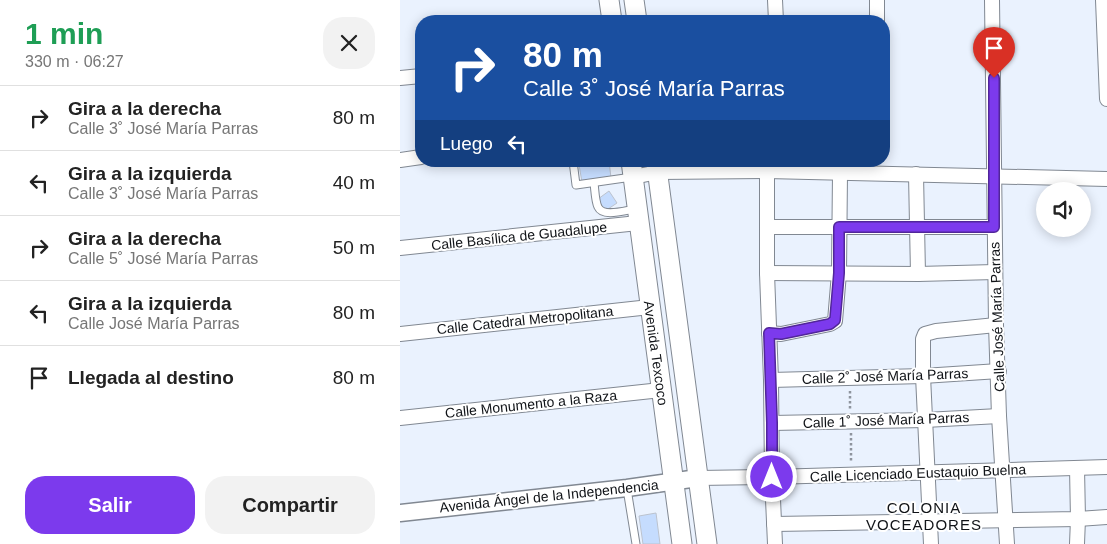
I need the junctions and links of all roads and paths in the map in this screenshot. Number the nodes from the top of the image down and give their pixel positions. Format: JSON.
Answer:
{"nodes":[{"id":1,"x":609,"y":0,"type":"edge"},
{"id":2,"x":634,"y":0,"type":"edge"},
{"id":3,"x":775,"y":0,"type":"edge"},
{"id":4,"x":878,"y":0,"type":"edge"},
{"id":5,"x":992,"y":0,"type":"edge"},
{"id":6,"x":1103,"y":0,"type":"edge"},
{"id":7,"x":611,"y":15,"type":"edge"},
{"id":8,"x":636,"y":15,"type":"edge"},
{"id":9,"x":776,"y":15,"type":"edge"},
{"id":10,"x":878,"y":15,"type":"edge"},
{"id":11,"x":415,"y":77,"type":"edge"},
{"id":12,"x":400,"y":78,"type":"edge"},
{"id":13,"x":1107,"y":99,"type":"edge"},
{"id":14,"x":415,"y":158,"type":"edge"},
{"id":15,"x":400,"y":160,"type":"edge"},
{"id":16,"x":573,"y":167,"type":"edge"},
{"id":17,"x":657,"y":167,"type":"edge"},
{"id":18,"x":775,"y":168,"type":"edge"},
{"id":19,"x":878,"y":168,"type":"edge"},
{"id":20,"x":632,"y":169,"type":"edge"},
{"id":21,"x":840,"y":173,"type":"junction"},
{"id":22,"x":916,"y":174,"type":"junction"},
{"id":23,"x":995,"y":176,"type":"junction"},
{"id":24,"x":1107,"y":179,"type":"edge"},
{"id":25,"x":594,"y":183,"type":"junction"},
{"id":26,"x":637,"y":216,"type":"junction"},
{"id":27,"x":839,"y":227,"type":"junction"},
{"id":28,"x":917,"y":227,"type":"junction"},
{"id":29,"x":994,"y":227,"type":"junction"},
{"id":30,"x":767,"y":228,"type":"junction"},
{"id":31,"x":400,"y":248,"type":"edge"},
{"id":32,"x":995,"y":272,"type":"junction"},
{"id":33,"x":767,"y":273,"type":"junction"},
{"id":34,"x":839,"y":273,"type":"junction"},
{"id":35,"x":918,"y":274,"type":"junction"},
{"id":36,"x":650,"y":307,"type":"junction"},
{"id":37,"x":996,"y":325,"type":"junction"},
{"id":38,"x":769,"y":333,"type":"junction"},
{"id":39,"x":400,"y":334,"type":"edge"},
{"id":40,"x":999,"y":371,"type":"junction"},
{"id":41,"x":923,"y":376,"type":"junction"},
{"id":42,"x":771,"y":380,"type":"junction"},
{"id":43,"x":661,"y":390,"type":"junction"},
{"id":44,"x":999,"y":416,"type":"junction"},
{"id":45,"x":400,"y":418,"type":"edge"},
{"id":46,"x":925,"y":420,"type":"junction"},
{"id":47,"x":772,"y":423,"type":"junction"},
{"id":48,"x":1107,"y":467,"type":"edge"},
{"id":49,"x":1077,"y":468,"type":"junction"},
{"id":50,"x":1002,"y":471,"type":"junction"},
{"id":51,"x":928,"y":473,"type":"junction"},
{"id":52,"x":772,"y":477,"type":"junction"},
{"id":53,"x":698,"y":478,"type":"junction"},
{"id":54,"x":674,"y":482,"type":"junction"},
{"id":55,"x":627,"y":488,"type":"junction"},
{"id":56,"x":400,"y":513,"type":"edge"},
{"id":57,"x":1107,"y":517,"type":"edge"},
{"id":58,"x":1078,"y":519,"type":"junction"},
{"id":59,"x":1006,"y":520,"type":"junction"},
{"id":60,"x":930,"y":522,"type":"junction"},
{"id":61,"x":774,"y":524,"type":"junction"},
{"id":62,"x":636,"y":544,"type":"edge"},
{"id":63,"x":682,"y":544,"type":"edge"},
{"id":64,"x":707,"y":544,"type":"edge"},
{"id":65,"x":775,"y":544,"type":"edge"},
{"id":66,"x":931,"y":544,"type":"edge"},
{"id":67,"x":1007,"y":544,"type":"edge"},
{"id":68,"x":1077,"y":544,"type":"edge"}],
"edges":[{"from":1,"to":7,"type":"main road"},
{"from":2,"to":8,"type":"main road"},
{"from":3,"to":9,"type":"street"},
{"from":4,"to":10,"type":"street"},
{"from":5,"to":23,"type":"street","name":"Calle José María Parras"},
{"from":6,"to":13,"type":"street"},
{"from":11,"to":12,"type":"street"},
{"from":14,"to":15,"type":"street"},
{"from":16,"to":25,"type":"lane"},
{"from":17,"to":18,"type":"street"},
{"from":17,"to":20,"type":"street"},
{"from":17,"to":53,"type":"main road","name":"Avenida Texcoco"},
{"from":18,"to":21,"type":"street"},
{"from":18,"to":30,"type":"street"},
{"from":19,"to":21,"type":"street"},
{"from":19,"to":22,"type":"street"},
{"from":20,"to":25,"type":"lane"},
{"from":20,"to":26,"type":"main road","name":"Avenida Texcoco"},
{"from":21,"to":27,"type":"street"},
{"from":22,"to":23,"type":"street"},
{"from":22,"to":28,"type":"street"},
{"from":23,"to":24,"type":"street"},
{"from":23,"to":29,"type":"street","name":"Calle José María Parras"},
{"from":25,"to":26,"type":"lane"},
{"from":26,"to":31,"type":"street","name":"Calle Basílica de Guadalupe"},
{"from":26,"to":36,"type":"main road","name":"Avenida Texcoco"},
{"from":27,"to":28,"type":"street"},
{"from":27,"to":30,"type":"street"},
{"from":27,"to":34,"type":"street"},
{"from":28,"to":29,"type":"street"},
{"from":28,"to":35,"type":"street"},
{"from":29,"to":32,"type":"street","name":"Calle José María Parras"},
{"from":30,"to":33,"type":"street"},
{"from":32,"to":35,"type":"street"},
{"from":32,"to":37,"type":"street","name":"Calle José María Parras"},
{"from":33,"to":34,"type":"street"},
{"from":33,"to":38,"type":"street"},
{"from":34,"to":35,"type":"street"},
{"from":34,"to":38,"type":"street"},
{"from":36,"to":39,"type":"street","name":"Calle Catedral Metropolitana"},
{"from":36,"to":43,"type":"main road","name":"Avenida Texcoco"},
{"from":37,"to":40,"type":"street","name":"Calle José María Parras"},
{"from":37,"to":41,"type":"street"},
{"from":38,"to":42,"type":"street"},
{"from":40,"to":41,"type":"street","name":"Calle 2˚ José María Parras"},
{"from":40,"to":44,"type":"street","name":"Calle José María Parras"},
{"from":41,"to":42,"type":"street","name":"Calle 2˚ José María Parras"},
{"from":41,"to":46,"type":"street"},
{"from":42,"to":47,"type":"street"},
{"from":43,"to":45,"type":"street","name":"Calle Monumento a la Raza"},
{"from":43,"to":54,"type":"main road","name":"Avenida Texcoco"},
{"from":44,"to":46,"type":"street","name":"Calle 1˚ José María Parras"},
{"from":44,"to":50,"type":"street","name":"Calle José María Parras"},
{"from":46,"to":47,"type":"street","name":"Calle 1˚ José María Parras"},
{"from":46,"to":51,"type":"street"},
{"from":47,"to":52,"type":"street"},
{"from":48,"to":49,"type":"street","name":"Calle Licenciado Eustaquio Buelna"},
{"from":49,"to":50,"type":"street","name":"Calle Licenciado Eustaquio Buelna"},
{"from":49,"to":58,"type":"street"},
{"from":50,"to":51,"type":"street","name":"Calle Licenciado Eustaquio Buelna"},
{"from":50,"to":59,"type":"street","name":"Calle José María Parras"},
{"from":51,"to":52,"type":"street","name":"Calle Licenciado Eustaquio Buelna"},
{"from":51,"to":60,"type":"street"},
{"from":52,"to":53,"type":"street","name":"Calle Licenciado Eustaquio Buelna"},
{"from":52,"to":61,"type":"street"},
{"from":53,"to":54,"type":"street","name":"Avenida Ángel de la Independencia"},
{"from":53,"to":64,"type":"main road","name":"Avenida Texcoco"},
{"from":54,"to":55,"type":"street","name":"Avenida Ángel de la Independencia"},
{"from":54,"to":63,"type":"main road","name":"Avenida Texcoco"},
{"from":55,"to":56,"type":"street","name":"Avenida Ángel de la Independencia"},
{"from":55,"to":62,"type":"lane"},
{"from":57,"to":58,"type":"street"},
{"from":58,"to":59,"type":"street"},
{"from":58,"to":68,"type":"street"},
{"from":59,"to":60,"type":"street"},
{"from":59,"to":67,"type":"street","name":"Calle José María Parras"},
{"from":60,"to":61,"type":"street"},
{"from":60,"to":66,"type":"street"},
{"from":61,"to":65,"type":"street"}]}
